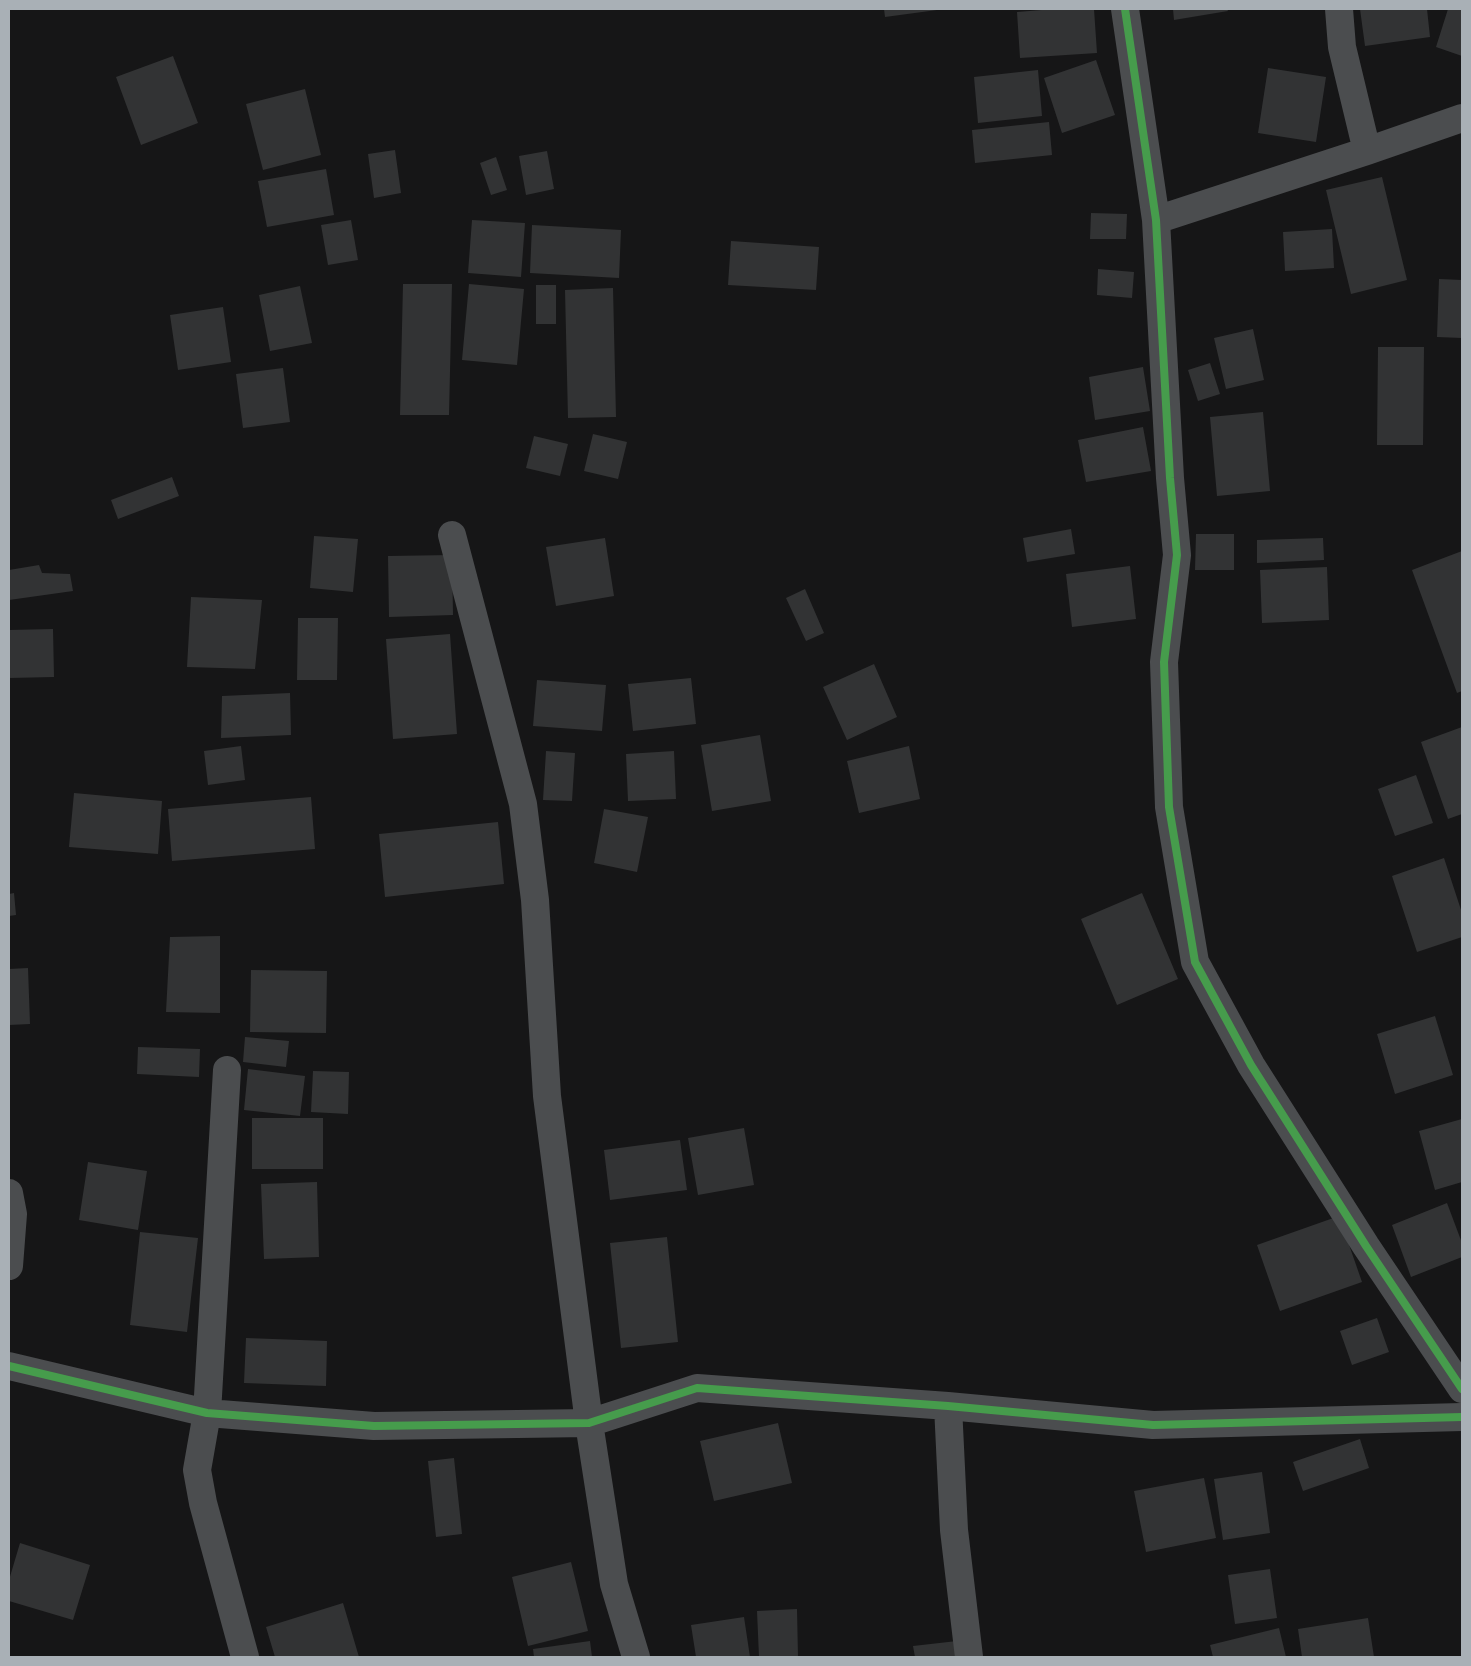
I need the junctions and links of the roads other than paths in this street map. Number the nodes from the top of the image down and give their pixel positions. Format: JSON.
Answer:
{"nodes":[{"id":1,"x":1124,"y":9,"type":"edge"},
{"id":2,"x":1339,"y":9,"type":"edge"},
{"id":3,"x":1462,"y":118,"type":"edge"},
{"id":4,"x":1368,"y":152,"type":"junction"},
{"id":5,"x":1156,"y":220,"type":"junction"},
{"id":6,"x":452,"y":535,"type":"dead end"},
{"id":7,"x":227,"y":1070,"type":"dead end"},
{"id":8,"x":9,"y":1193,"type":"edge"},
{"id":9,"x":9,"y":1266,"type":"edge"},
{"id":10,"x":9,"y":1366,"type":"edge"},
{"id":11,"x":1462,"y":1388,"type":"edge"},
{"id":12,"x":948,"y":1406,"type":"junction"},
{"id":13,"x":207,"y":1413,"type":"junction"},
{"id":14,"x":1462,"y":1417,"type":"edge"},
{"id":15,"x":590,"y":1423,"type":"junction"},
{"id":16,"x":245,"y":1657,"type":"edge"},
{"id":17,"x":636,"y":1657,"type":"edge"},
{"id":18,"x":969,"y":1657,"type":"edge"}],
"edges":[{"from":1,"to":5,"type":"street"},
{"from":2,"to":4,"type":"street"},
{"from":3,"to":4,"type":"street"},
{"from":4,"to":5,"type":"street"},
{"from":5,"to":11,"type":"street"},
{"from":6,"to":15,"type":"street"},
{"from":7,"to":13,"type":"street"},
{"from":8,"to":9,"type":"street"},
{"from":10,"to":13,"type":"street"},
{"from":12,"to":14,"type":"street"},
{"from":12,"to":15,"type":"street"},
{"from":12,"to":18,"type":"street"},
{"from":13,"to":15,"type":"street"},
{"from":13,"to":16,"type":"street"},
{"from":15,"to":17,"type":"street"}]}
